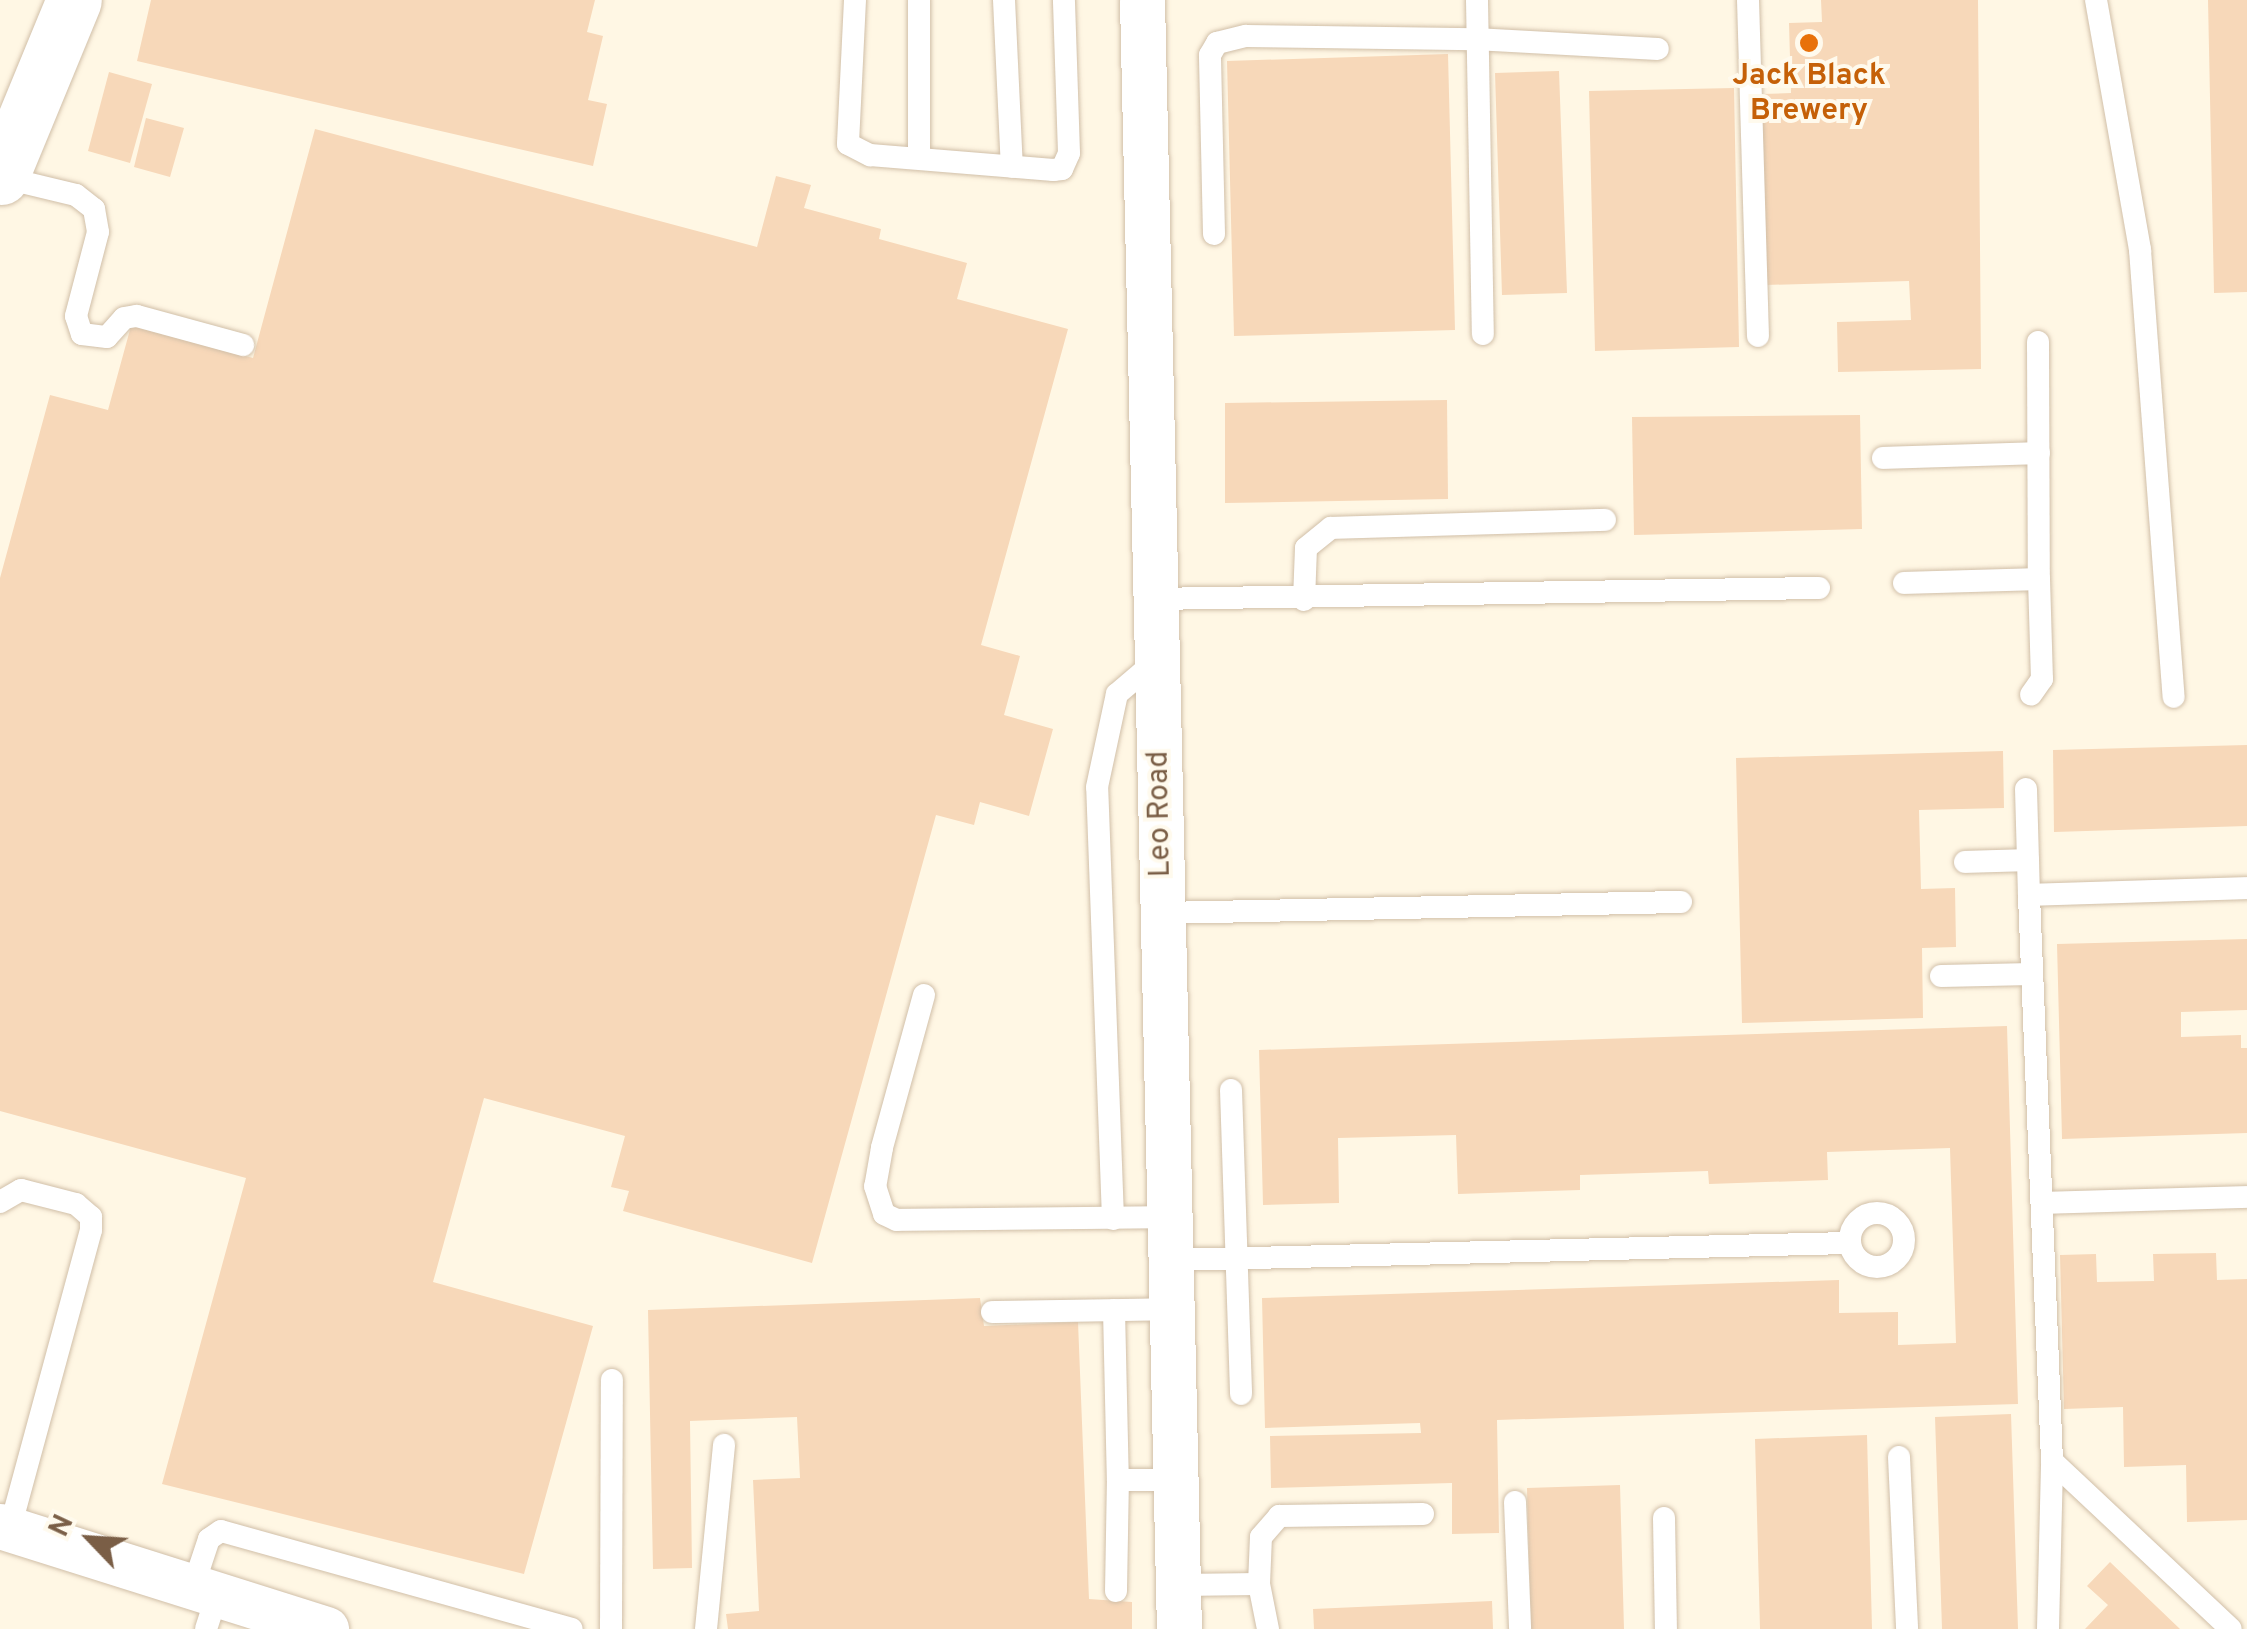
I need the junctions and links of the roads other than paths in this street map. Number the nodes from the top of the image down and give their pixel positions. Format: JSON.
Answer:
{"nodes":[{"id":1,"x":42,"y":0,"type":"edge"},
{"id":2,"x":74,"y":0,"type":"edge"},
{"id":3,"x":855,"y":0,"type":"edge"},
{"id":4,"x":918,"y":0,"type":"edge"},
{"id":5,"x":1004,"y":0,"type":"edge"},
{"id":6,"x":1064,"y":0,"type":"edge"},
{"id":7,"x":1142,"y":0,"type":"edge"},
{"id":8,"x":1477,"y":0,"type":"edge"},
{"id":9,"x":1748,"y":0,"type":"edge"},
{"id":10,"x":2096,"y":0,"type":"edge"},
{"id":11,"x":1476,"y":39,"type":"junction"},
{"id":12,"x":1658,"y":49,"type":"dead end"},
{"id":13,"x":919,"y":158,"type":"junction"},
{"id":14,"x":1012,"y":167,"type":"junction"},
{"id":15,"x":1,"y":179,"type":"edge"},
{"id":16,"x":1214,"y":234,"type":"dead end"},
{"id":17,"x":1483,"y":334,"type":"dead end"},
{"id":18,"x":1758,"y":336,"type":"dead end"},
{"id":19,"x":2038,"y":342,"type":"dead end"},
{"id":20,"x":243,"y":345,"type":"dead end"},
{"id":21,"x":2039,"y":454,"type":"junction"},
{"id":22,"x":1883,"y":458,"type":"dead end"},
{"id":23,"x":1604,"y":520,"type":"dead end"},
{"id":24,"x":2039,"y":578,"type":"junction"},
{"id":25,"x":1904,"y":584,"type":"dead end"},
{"id":26,"x":1820,"y":588,"type":"dead end"},
{"id":27,"x":1153,"y":600,"type":"junction"},
{"id":28,"x":1304,"y":600,"type":"junction"},
{"id":29,"x":1157,"y":660,"type":"junction"},
{"id":30,"x":2030,"y":695,"type":"dead end"},
{"id":31,"x":2174,"y":697,"type":"dead end"},
{"id":32,"x":2026,"y":788,"type":"dead end"},
{"id":33,"x":2028,"y":860,"type":"junction"},
{"id":34,"x":1964,"y":862,"type":"dead end"},
{"id":35,"x":2247,"y":888,"type":"edge"},
{"id":36,"x":2029,"y":895,"type":"junction"},
{"id":37,"x":1681,"y":902,"type":"dead end"},
{"id":38,"x":1163,"y":912,"type":"junction"},
{"id":39,"x":2032,"y":974,"type":"junction"},
{"id":40,"x":1942,"y":976,"type":"dead end"},
{"id":41,"x":924,"y":994,"type":"dead end"},
{"id":42,"x":1232,"y":1090,"type":"dead end"},
{"id":43,"x":2247,"y":1197,"type":"edge"},
{"id":44,"x":0,"y":1202,"type":"edge"},
{"id":45,"x":2043,"y":1203,"type":"junction"},
{"id":46,"x":1112,"y":1219,"type":"junction"},
{"id":47,"x":1172,"y":1238,"type":"junction"},
{"id":48,"x":1850,"y":1242,"type":"dead end"},
{"id":49,"x":1234,"y":1258,"type":"junction"},
{"id":50,"x":1173,"y":1308,"type":"junction"},
{"id":51,"x":1114,"y":1310,"type":"junction"},
{"id":52,"x":992,"y":1312,"type":"dead end"},
{"id":53,"x":612,"y":1380,"type":"dead end"},
{"id":54,"x":1241,"y":1394,"type":"dead end"},
{"id":55,"x":724,"y":1445,"type":"dead end"},
{"id":56,"x":1900,"y":1458,"type":"dead end"},
{"id":57,"x":2052,"y":1460,"type":"junction"},
{"id":58,"x":1118,"y":1480,"type":"junction"},
{"id":59,"x":1176,"y":1480,"type":"junction"},
{"id":60,"x":1515,"y":1502,"type":"dead end"},
{"id":61,"x":1423,"y":1514,"type":"dead end"},
{"id":62,"x":1664,"y":1518,"type":"dead end"},
{"id":63,"x":5,"y":1528,"type":"edge"},
{"id":64,"x":1259,"y":1584,"type":"junction"},
{"id":65,"x":1178,"y":1585,"type":"junction"},
{"id":66,"x":1116,"y":1591,"type":"dead end"},
{"id":67,"x":206,"y":1602,"type":"edge"},
{"id":68,"x":326,"y":1629,"type":"edge"},
{"id":69,"x":572,"y":1629,"type":"edge"},
{"id":70,"x":612,"y":1629,"type":"edge"},
{"id":71,"x":706,"y":1629,"type":"edge"},
{"id":72,"x":1179,"y":1629,"type":"edge"},
{"id":73,"x":1268,"y":1629,"type":"edge"},
{"id":74,"x":1520,"y":1629,"type":"edge"},
{"id":75,"x":1666,"y":1629,"type":"edge"},
{"id":76,"x":1907,"y":1629,"type":"edge"},
{"id":77,"x":2048,"y":1629,"type":"edge"},
{"id":78,"x":2231,"y":1629,"type":"edge"}],
"edges":[{"from":1,"to":15,"type":"main road"},
{"from":2,"to":15,"type":"main road"},
{"from":3,"to":13,"type":"lane"},
{"from":4,"to":13,"type":"lane"},
{"from":5,"to":14,"type":"lane"},
{"from":6,"to":14,"type":"lane"},
{"from":7,"to":27,"type":"street","name":"Leo Road"},
{"from":8,"to":11,"type":"lane"},
{"from":9,"to":18,"type":"lane"},
{"from":10,"to":31,"type":"lane"},
{"from":11,"to":12,"type":"lane"},
{"from":11,"to":16,"type":"lane"},
{"from":11,"to":17,"type":"lane"},
{"from":13,"to":14,"type":"lane"},
{"from":15,"to":20,"type":"lane"},
{"from":19,"to":21,"type":"lane"},
{"from":21,"to":22,"type":"lane"},
{"from":21,"to":24,"type":"lane"},
{"from":23,"to":28,"type":"lane"},
{"from":24,"to":25,"type":"lane"},
{"from":24,"to":30,"type":"lane"},
{"from":26,"to":28,"type":"lane"},
{"from":27,"to":28,"type":"lane"},
{"from":27,"to":29,"type":"street","name":"Leo Road"},
{"from":29,"to":38,"type":"street","name":"Leo Road"},
{"from":29,"to":46,"type":"lane"},
{"from":32,"to":33,"type":"lane"},
{"from":33,"to":34,"type":"lane"},
{"from":33,"to":36,"type":"lane"},
{"from":35,"to":36,"type":"lane"},
{"from":36,"to":39,"type":"lane"},
{"from":37,"to":38,"type":"lane"},
{"from":38,"to":47,"type":"street","name":"Leo Road"},
{"from":39,"to":40,"type":"lane"},
{"from":39,"to":45,"type":"lane"},
{"from":41,"to":46,"type":"lane"},
{"from":42,"to":49,"type":"lane"},
{"from":43,"to":45,"type":"lane"},
{"from":44,"to":63,"type":"lane"},
{"from":45,"to":57,"type":"lane"},
{"from":46,"to":47,"type":"lane"},
{"from":47,"to":49,"type":"lane"},
{"from":47,"to":50,"type":"street","name":"Leo Road"},
{"from":48,"to":49,"type":"lane"},
{"from":49,"to":54,"type":"lane"},
{"from":50,"to":51,"type":"lane"},
{"from":50,"to":59,"type":"street","name":"Leo Road"},
{"from":51,"to":52,"type":"lane"},
{"from":51,"to":58,"type":"lane"},
{"from":53,"to":70,"type":"lane"},
{"from":55,"to":71,"type":"lane"},
{"from":56,"to":76,"type":"lane"},
{"from":57,"to":77,"type":"lane"},
{"from":57,"to":78,"type":"lane"},
{"from":58,"to":59,"type":"lane"},
{"from":58,"to":66,"type":"lane"},
{"from":59,"to":65,"type":"street","name":"Leo Road"},
{"from":60,"to":74,"type":"lane"},
{"from":61,"to":64,"type":"lane"},
{"from":62,"to":75,"type":"lane"},
{"from":63,"to":67,"type":"street"},
{"from":64,"to":65,"type":"lane"},
{"from":64,"to":73,"type":"lane"},
{"from":65,"to":72,"type":"street","name":"Leo Road"},
{"from":67,"to":68,"type":"street"},
{"from":67,"to":69,"type":"lane"}]}
